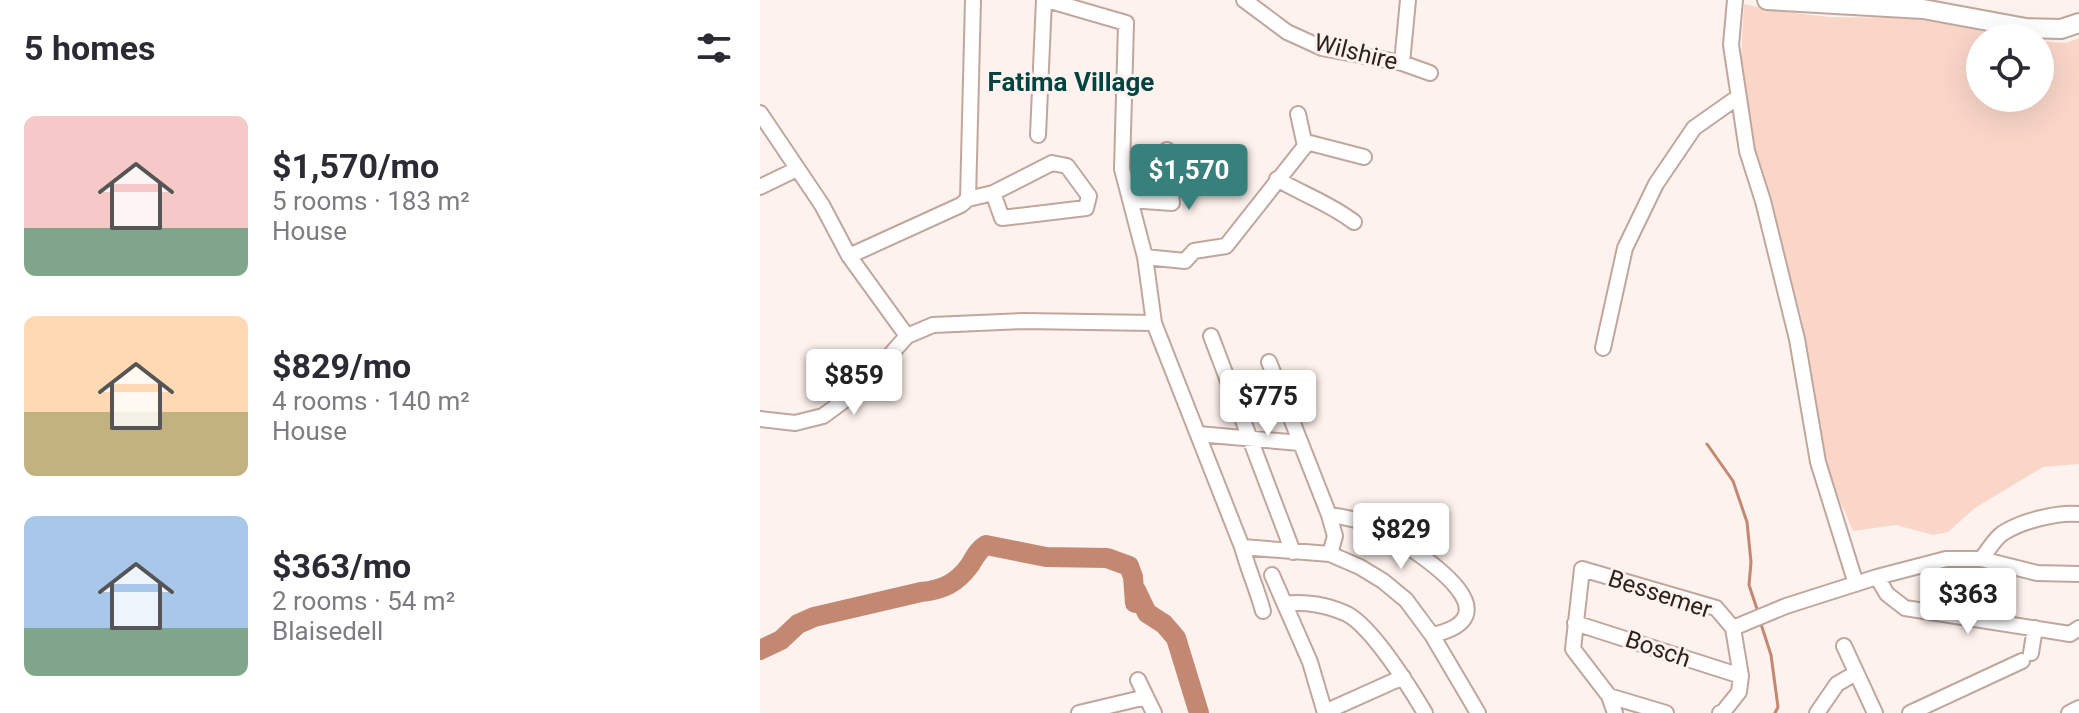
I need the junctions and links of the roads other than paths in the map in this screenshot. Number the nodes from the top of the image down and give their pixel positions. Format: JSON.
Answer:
{"nodes":[{"id":1,"x":973,"y":0,"type":"edge"},
{"id":2,"x":1045,"y":0,"type":"edge"},
{"id":3,"x":1244,"y":0,"type":"edge"},
{"id":4,"x":1408,"y":0,"type":"edge"},
{"id":5,"x":1735,"y":0,"type":"edge"},
{"id":6,"x":1767,"y":0,"type":"edge"},
{"id":7,"x":1944,"y":6,"type":"edge"},
{"id":8,"x":2079,"y":23,"type":"edge"},
{"id":9,"x":1402,"y":63,"type":"junction"},
{"id":10,"x":1430,"y":73,"type":"dead end"},
{"id":11,"x":1738,"y":97,"type":"junction"},
{"id":12,"x":760,"y":113,"type":"edge"},
{"id":13,"x":1298,"y":114,"type":"dead end"},
{"id":14,"x":1038,"y":135,"type":"dead end"},
{"id":15,"x":1305,"y":146,"type":"junction"},
{"id":16,"x":1167,"y":150,"type":"dead end"},
{"id":17,"x":1364,"y":157,"type":"dead end"},
{"id":18,"x":797,"y":169,"type":"junction"},
{"id":19,"x":1277,"y":179,"type":"junction"},
{"id":20,"x":760,"y":187,"type":"edge"},
{"id":21,"x":993,"y":193,"type":"junction"},
{"id":22,"x":968,"y":199,"type":"junction"},
{"id":23,"x":1130,"y":200,"type":"junction"},
{"id":24,"x":1354,"y":222,"type":"dead end"},
{"id":25,"x":849,"y":256,"type":"junction"},
{"id":26,"x":1145,"y":257,"type":"junction"},
{"id":27,"x":1154,"y":323,"type":"junction"},
{"id":28,"x":907,"y":336,"type":"junction"},
{"id":29,"x":1211,"y":336,"type":"dead end"},
{"id":30,"x":1603,"y":348,"type":"dead end"},
{"id":31,"x":1269,"y":362,"type":"dead end"},
{"id":32,"x":760,"y":419,"type":"edge"},
{"id":33,"x":1198,"y":434,"type":"junction"},
{"id":34,"x":1249,"y":439,"type":"junction"},
{"id":35,"x":1300,"y":443,"type":"junction"},
{"id":36,"x":2079,"y":514,"type":"edge"},
{"id":37,"x":1329,"y":515,"type":"junction"},
{"id":38,"x":1242,"y":547,"type":"junction"},
{"id":39,"x":1293,"y":552,"type":"junction"},
{"id":40,"x":1330,"y":554,"type":"junction"},
{"id":41,"x":1981,"y":559,"type":"junction"},
{"id":42,"x":2079,"y":574,"type":"edge"},
{"id":43,"x":1272,"y":575,"type":"dead end"},
{"id":44,"x":1877,"y":577,"type":"junction"},
{"id":45,"x":1856,"y":584,"type":"junction"},
{"id":46,"x":1285,"y":604,"type":"junction"},
{"id":47,"x":1263,"y":611,"type":"dead end"},
{"id":48,"x":1575,"y":623,"type":"junction"},
{"id":49,"x":1733,"y":628,"type":"junction"},
{"id":50,"x":2035,"y":628,"type":"junction"},
{"id":51,"x":2079,"y":628,"type":"edge"},
{"id":52,"x":1432,"y":635,"type":"junction"},
{"id":53,"x":1844,"y":646,"type":"dead end"},
{"id":54,"x":1856,"y":673,"type":"junction"},
{"id":55,"x":1741,"y":676,"type":"junction"},
{"id":56,"x":1403,"y":677,"type":"junction"},
{"id":57,"x":1138,"y":680,"type":"dead end"},
{"id":58,"x":1609,"y":696,"type":"junction"},
{"id":59,"x":1146,"y":697,"type":"junction"},
{"id":60,"x":2079,"y":708,"type":"edge"},
{"id":61,"x":1089,"y":712,"type":"edge"},
{"id":62,"x":1325,"y":712,"type":"edge"},
{"id":63,"x":1154,"y":713,"type":"edge"},
{"id":64,"x":1425,"y":713,"type":"edge"},
{"id":65,"x":1478,"y":713,"type":"edge"},
{"id":66,"x":1615,"y":713,"type":"edge"},
{"id":67,"x":1666,"y":713,"type":"edge"},
{"id":68,"x":1720,"y":713,"type":"edge"},
{"id":69,"x":1817,"y":713,"type":"edge"},
{"id":70,"x":1875,"y":713,"type":"edge"},
{"id":71,"x":1910,"y":713,"type":"edge"},
{"id":72,"x":2069,"y":713,"type":"edge"}],
"edges":[{"from":1,"to":22,"type":"street"},
{"from":2,"to":14,"type":"street"},
{"from":2,"to":23,"type":"street"},
{"from":3,"to":9,"type":"street","name":"Wilshire"},
{"from":4,"to":9,"type":"street"},
{"from":5,"to":11,"type":"street"},
{"from":6,"to":7,"type":"street"},
{"from":7,"to":8,"type":"street"},
{"from":9,"to":10,"type":"street","name":"Wilshire"},
{"from":11,"to":30,"type":"street"},
{"from":11,"to":45,"type":"street"},
{"from":12,"to":18,"type":"street"},
{"from":13,"to":15,"type":"street"},
{"from":15,"to":17,"type":"street"},
{"from":15,"to":19,"type":"street"},
{"from":16,"to":23,"type":"street"},
{"from":18,"to":20,"type":"street"},
{"from":18,"to":25,"type":"street"},
{"from":19,"to":24,"type":"street"},
{"from":19,"to":26,"type":"street"},
{"from":21,"to":21,"type":"street"},
{"from":21,"to":22,"type":"street"},
{"from":22,"to":25,"type":"street"},
{"from":23,"to":26,"type":"street"},
{"from":25,"to":28,"type":"street"},
{"from":26,"to":27,"type":"street"},
{"from":27,"to":28,"type":"street"},
{"from":27,"to":33,"type":"street"},
{"from":28,"to":32,"type":"street"},
{"from":29,"to":34,"type":"street"},
{"from":31,"to":35,"type":"street"},
{"from":33,"to":34,"type":"street"},
{"from":33,"to":38,"type":"street"},
{"from":34,"to":35,"type":"street"},
{"from":34,"to":39,"type":"street"},
{"from":35,"to":37,"type":"street"},
{"from":36,"to":41,"type":"street"},
{"from":37,"to":40,"type":"street"},
{"from":37,"to":52,"type":"street"},
{"from":38,"to":39,"type":"street"},
{"from":38,"to":47,"type":"street"},
{"from":39,"to":40,"type":"street"},
{"from":40,"to":52,"type":"street"},
{"from":41,"to":42,"type":"street"},
{"from":41,"to":44,"type":"street"},
{"from":43,"to":46,"type":"street"},
{"from":44,"to":45,"type":"street"},
{"from":44,"to":50,"type":"street"},
{"from":45,"to":49,"type":"street"},
{"from":46,"to":56,"type":"street"},
{"from":46,"to":62,"type":"street"},
{"from":48,"to":49,"type":"street","name":"Bessemer"},
{"from":48,"to":55,"type":"street","name":"Bosch"},
{"from":48,"to":58,"type":"street"},
{"from":49,"to":55,"type":"street"},
{"from":50,"to":51,"type":"street"},
{"from":50,"to":71,"type":"street"},
{"from":52,"to":65,"type":"street"},
{"from":53,"to":54,"type":"street"},
{"from":54,"to":69,"type":"street"},
{"from":54,"to":70,"type":"street"},
{"from":55,"to":68,"type":"street"},
{"from":56,"to":62,"type":"street"},
{"from":56,"to":64,"type":"street"},
{"from":57,"to":59,"type":"street"},
{"from":58,"to":66,"type":"street"},
{"from":58,"to":67,"type":"street"},
{"from":59,"to":61,"type":"street"},
{"from":59,"to":63,"type":"street"},
{"from":60,"to":72,"type":"street"}]}
